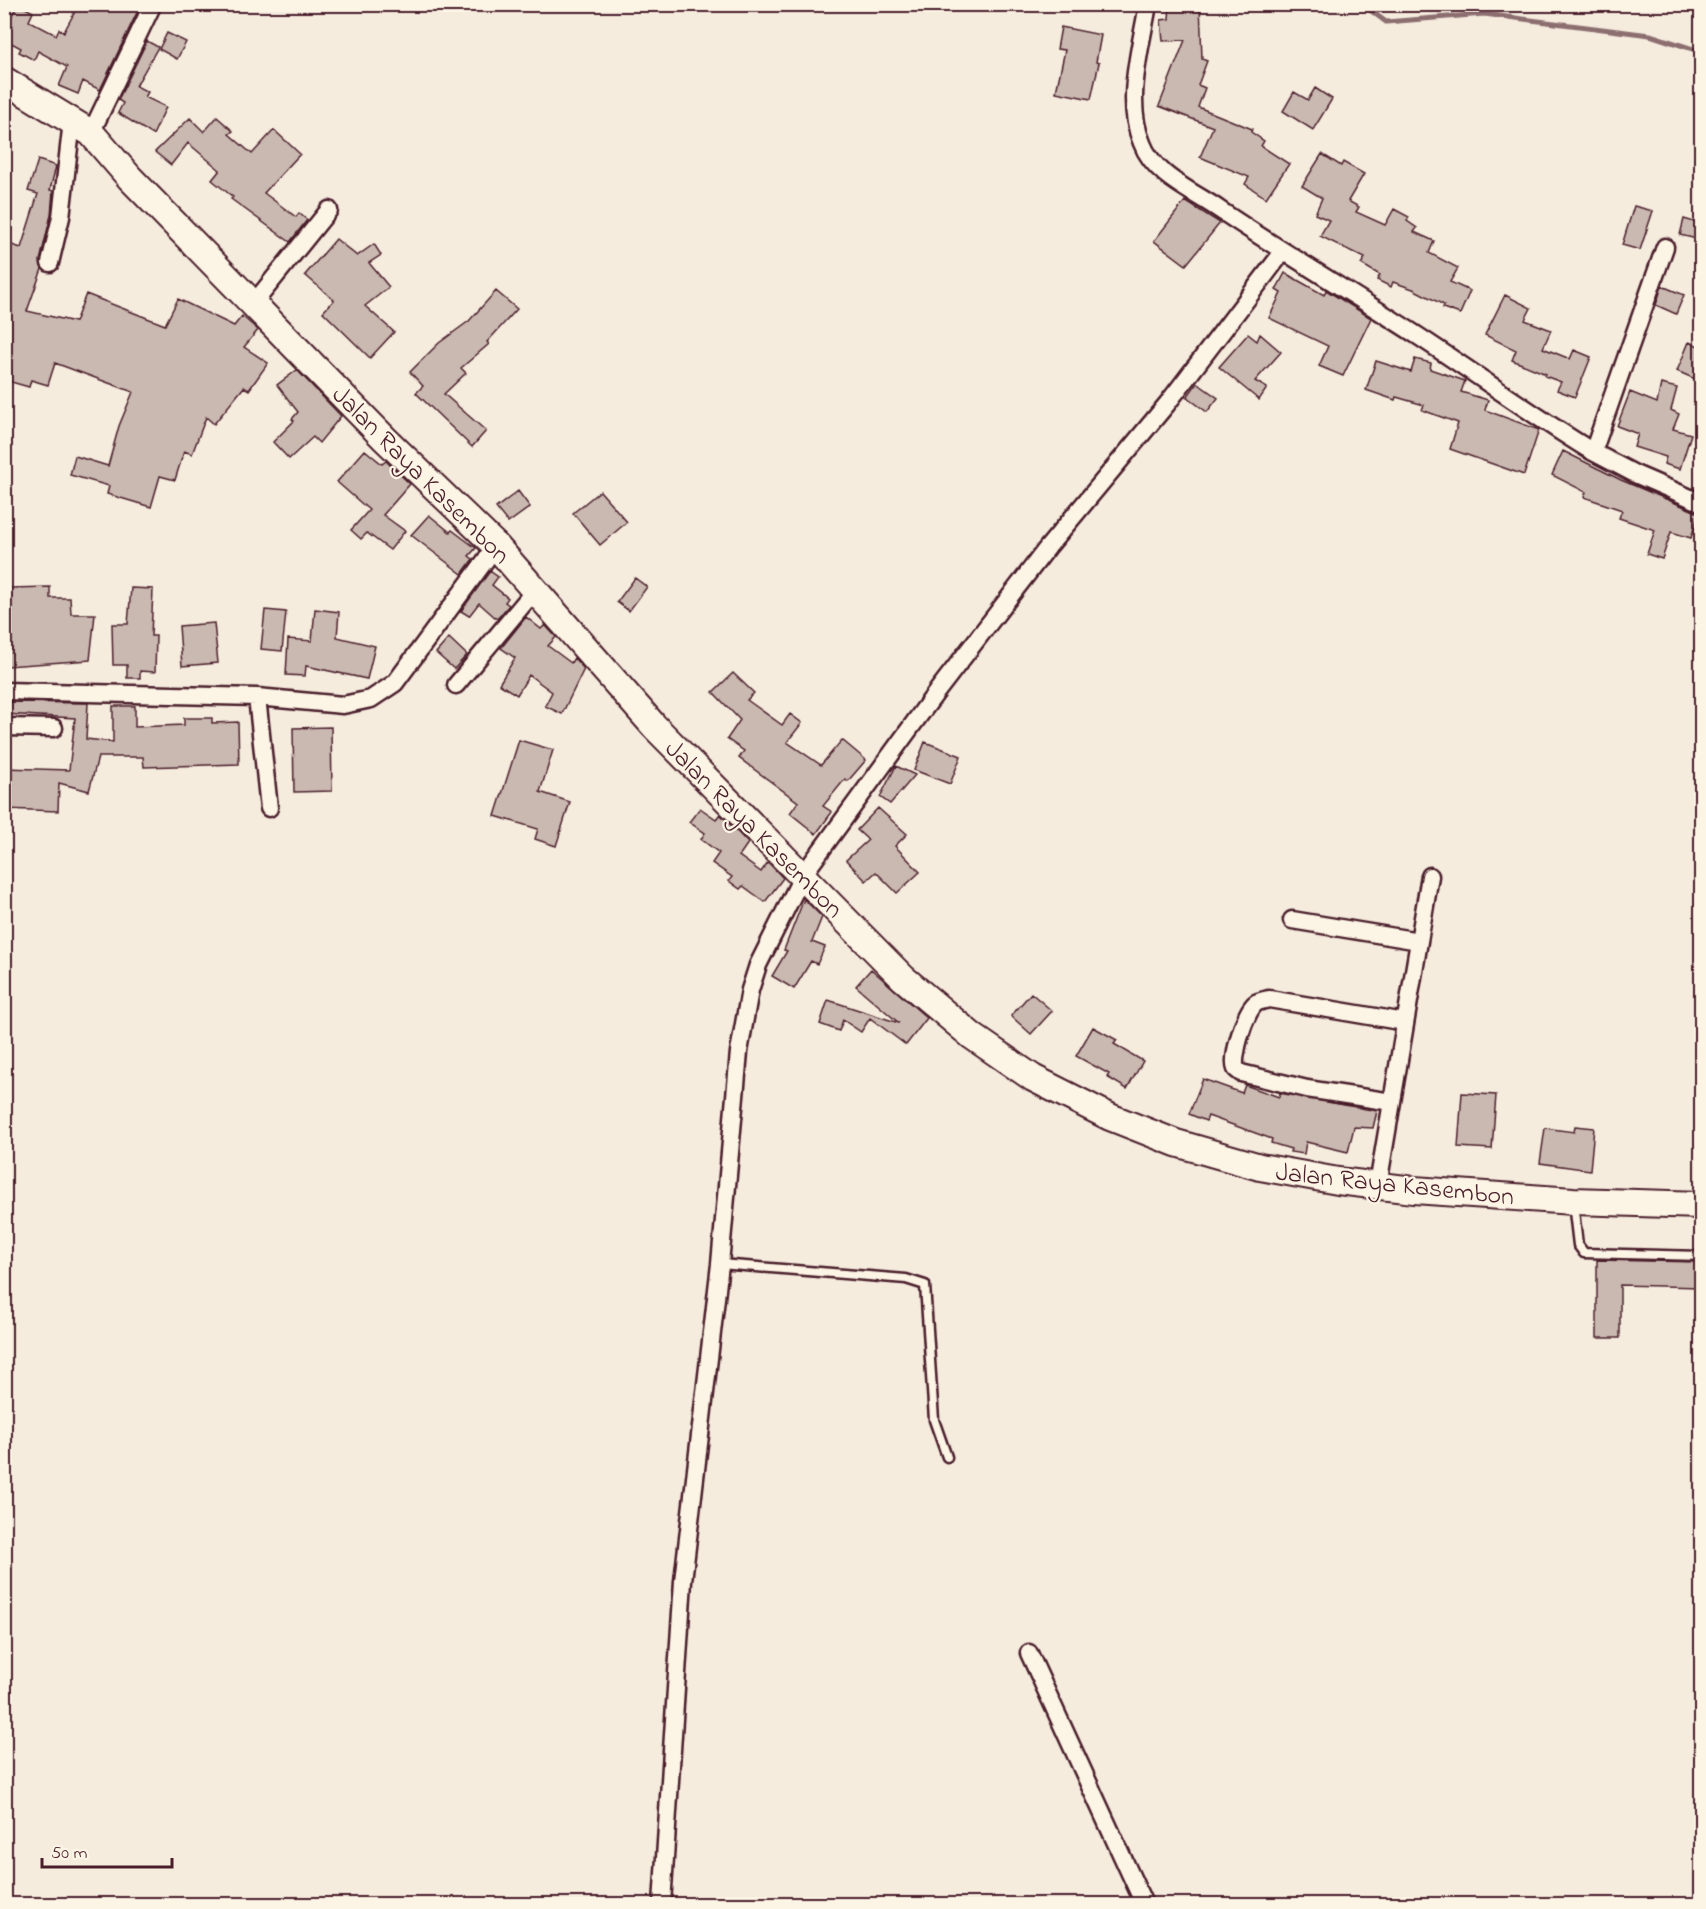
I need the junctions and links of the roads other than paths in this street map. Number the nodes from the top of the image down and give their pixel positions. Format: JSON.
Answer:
{"nodes":[{"id":1,"x":1148,"y":4,"type":"edge"},
{"id":2,"x":151,"y":8,"type":"dead end"},
{"id":3,"x":4,"y":80,"type":"edge"},
{"id":4,"x":81,"y":127,"type":"junction"},
{"id":5,"x":328,"y":210,"type":"dead end"},
{"id":6,"x":1665,"y":247,"type":"dead end"},
{"id":7,"x":1282,"y":253,"type":"junction"},
{"id":8,"x":50,"y":262,"type":"dead end"},
{"id":9,"x":254,"y":303,"type":"junction"},
{"id":10,"x":1593,"y":452,"type":"junction"},
{"id":11,"x":1701,"y":503,"type":"edge"},
{"id":12,"x":496,"y":546,"type":"junction"},
{"id":13,"x":535,"y":590,"type":"junction"},
{"id":14,"x":456,"y":685,"type":"dead end"},
{"id":15,"x":4,"y":691,"type":"edge"},
{"id":16,"x":257,"y":697,"type":"junction"},
{"id":17,"x":4,"y":727,"type":"edge"},
{"id":18,"x":54,"y":728,"type":"dead end"},
{"id":19,"x":269,"y":808,"type":"dead end"},
{"id":20,"x":803,"y":875,"type":"junction"},
{"id":21,"x":1430,"y":876,"type":"dead end"},
{"id":22,"x":1292,"y":920,"type":"dead end"},
{"id":23,"x":1419,"y":941,"type":"junction"},
{"id":24,"x":1405,"y":1022,"type":"junction"},
{"id":25,"x":1392,"y":1102,"type":"junction"},
{"id":26,"x":1378,"y":1185,"type":"junction"},
{"id":27,"x":1572,"y":1201,"type":"junction"},
{"id":28,"x":1701,"y":1204,"type":"edge"},
{"id":29,"x":1701,"y":1256,"type":"edge"},
{"id":30,"x":720,"y":1264,"type":"junction"},
{"id":31,"x":947,"y":1457,"type":"dead end"},
{"id":32,"x":1029,"y":1653,"type":"dead end"},
{"id":33,"x":662,"y":1905,"type":"edge"},
{"id":34,"x":1144,"y":1905,"type":"edge"}],
"edges":[{"from":1,"to":7,"type":"street"},
{"from":2,"to":4,"type":"street"},
{"from":3,"to":4,"type":"main road","name":"Jalan Raya Kasembon"},
{"from":4,"to":8,"type":"street"},
{"from":4,"to":9,"type":"main road","name":"Jalan Raya Kasembon"},
{"from":5,"to":9,"type":"street"},
{"from":6,"to":10,"type":"street"},
{"from":7,"to":10,"type":"street"},
{"from":7,"to":20,"type":"street"},
{"from":9,"to":12,"type":"main road","name":"Jalan Raya Kasembon"},
{"from":10,"to":11,"type":"street"},
{"from":12,"to":13,"type":"main road","name":"Jalan Raya Kasembon"},
{"from":12,"to":16,"type":"street"},
{"from":13,"to":14,"type":"street"},
{"from":13,"to":20,"type":"main road","name":"Jalan Raya Kasembon"},
{"from":15,"to":16,"type":"street"},
{"from":16,"to":19,"type":"street"},
{"from":17,"to":18,"type":"street"},
{"from":20,"to":26,"type":"main road","name":"Jalan Raya Kasembon"},
{"from":20,"to":30,"type":"street"},
{"from":21,"to":23,"type":"street"},
{"from":22,"to":23,"type":"street"},
{"from":23,"to":24,"type":"street"},
{"from":24,"to":25,"type":"street"},
{"from":24,"to":25,"type":"street"},
{"from":25,"to":26,"type":"street"},
{"from":26,"to":27,"type":"main road","name":"Jalan Raya Kasembon"},
{"from":27,"to":28,"type":"main road","name":"Jalan Raya Kasembon"},
{"from":27,"to":29,"type":"lane"},
{"from":30,"to":31,"type":"lane"},
{"from":30,"to":33,"type":"street"},
{"from":32,"to":34,"type":"street"}]}
